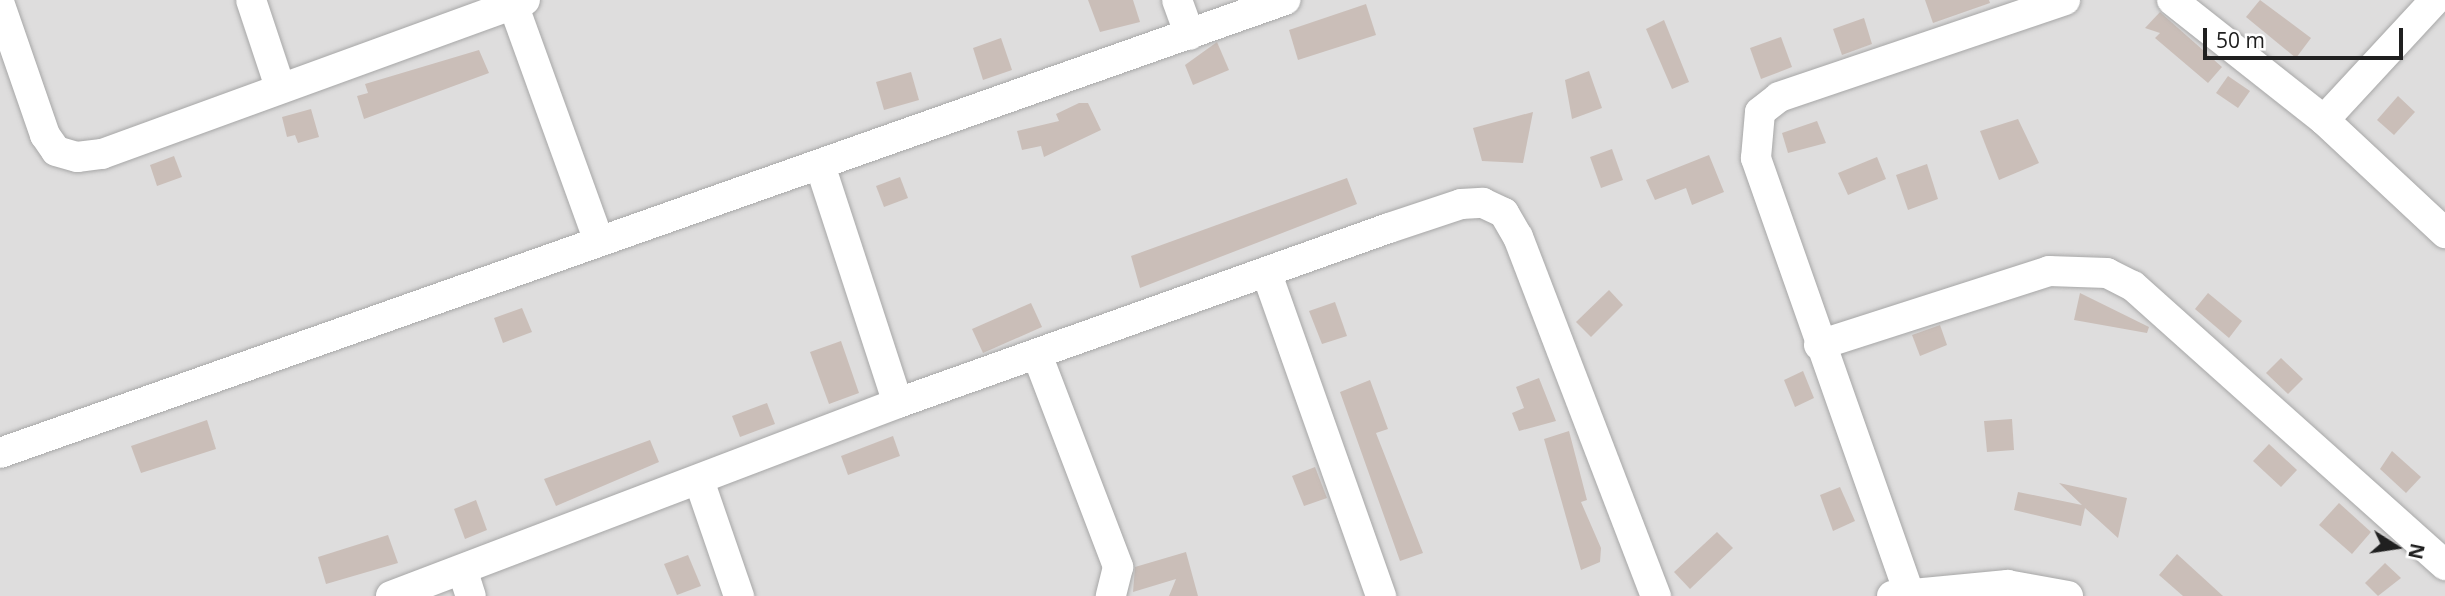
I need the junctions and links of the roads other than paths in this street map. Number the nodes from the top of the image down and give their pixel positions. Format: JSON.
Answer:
{"nodes":[{"id":1,"x":251,"y":0,"type":"edge"},
{"id":2,"x":1177,"y":0,"type":"edge"},
{"id":3,"x":1285,"y":0,"type":"edge"},
{"id":4,"x":2065,"y":0,"type":"edge"},
{"id":5,"x":2172,"y":0,"type":"edge"},
{"id":6,"x":2435,"y":0,"type":"edge"},
{"id":7,"x":519,"y":2,"type":"edge"},
{"id":8,"x":0,"y":5,"type":"edge"},
{"id":9,"x":1190,"y":35,"type":"junction"},
{"id":10,"x":280,"y":87,"type":"junction"},
{"id":11,"x":2324,"y":120,"type":"junction"},
{"id":12,"x":820,"y":165,"type":"junction"},
{"id":13,"x":2445,"y":233,"type":"edge"},
{"id":14,"x":598,"y":239,"type":"junction"},
{"id":15,"x":1267,"y":274,"type":"junction"},
{"id":16,"x":1819,"y":345,"type":"junction"},
{"id":17,"x":1038,"y":357,"type":"junction"},
{"id":18,"x":898,"y":403,"type":"junction"},
{"id":19,"x":0,"y":453,"type":"edge"},
{"id":20,"x":699,"y":483,"type":"junction"},
{"id":21,"x":2445,"y":565,"type":"edge"},
{"id":22,"x":467,"y":584,"type":"edge"},
{"id":23,"x":1900,"y":593,"type":"edge"},
{"id":24,"x":391,"y":596,"type":"edge"},
{"id":25,"x":739,"y":596,"type":"edge"},
{"id":26,"x":1111,"y":596,"type":"edge"},
{"id":27,"x":1381,"y":596,"type":"edge"},
{"id":28,"x":1656,"y":596,"type":"edge"},
{"id":29,"x":2068,"y":596,"type":"edge"}],
"edges":[{"from":1,"to":10,"type":"street"},
{"from":2,"to":9,"type":"street"},
{"from":3,"to":9,"type":"street"},
{"from":4,"to":16,"type":"street"},
{"from":5,"to":11,"type":"street"},
{"from":6,"to":11,"type":"street"},
{"from":7,"to":10,"type":"street"},
{"from":7,"to":14,"type":"street"},
{"from":8,"to":10,"type":"street"},
{"from":9,"to":12,"type":"street"},
{"from":11,"to":13,"type":"street"},
{"from":12,"to":14,"type":"street"},
{"from":12,"to":18,"type":"street"},
{"from":14,"to":19,"type":"street"},
{"from":15,"to":17,"type":"street"},
{"from":15,"to":27,"type":"street"},
{"from":15,"to":28,"type":"street"},
{"from":16,"to":21,"type":"street"},
{"from":16,"to":23,"type":"street"},
{"from":17,"to":18,"type":"street"},
{"from":17,"to":26,"type":"street"},
{"from":18,"to":20,"type":"street"},
{"from":20,"to":22,"type":"street"},
{"from":20,"to":25,"type":"street"},
{"from":22,"to":24,"type":"street"},
{"from":23,"to":29,"type":"street"}]}
